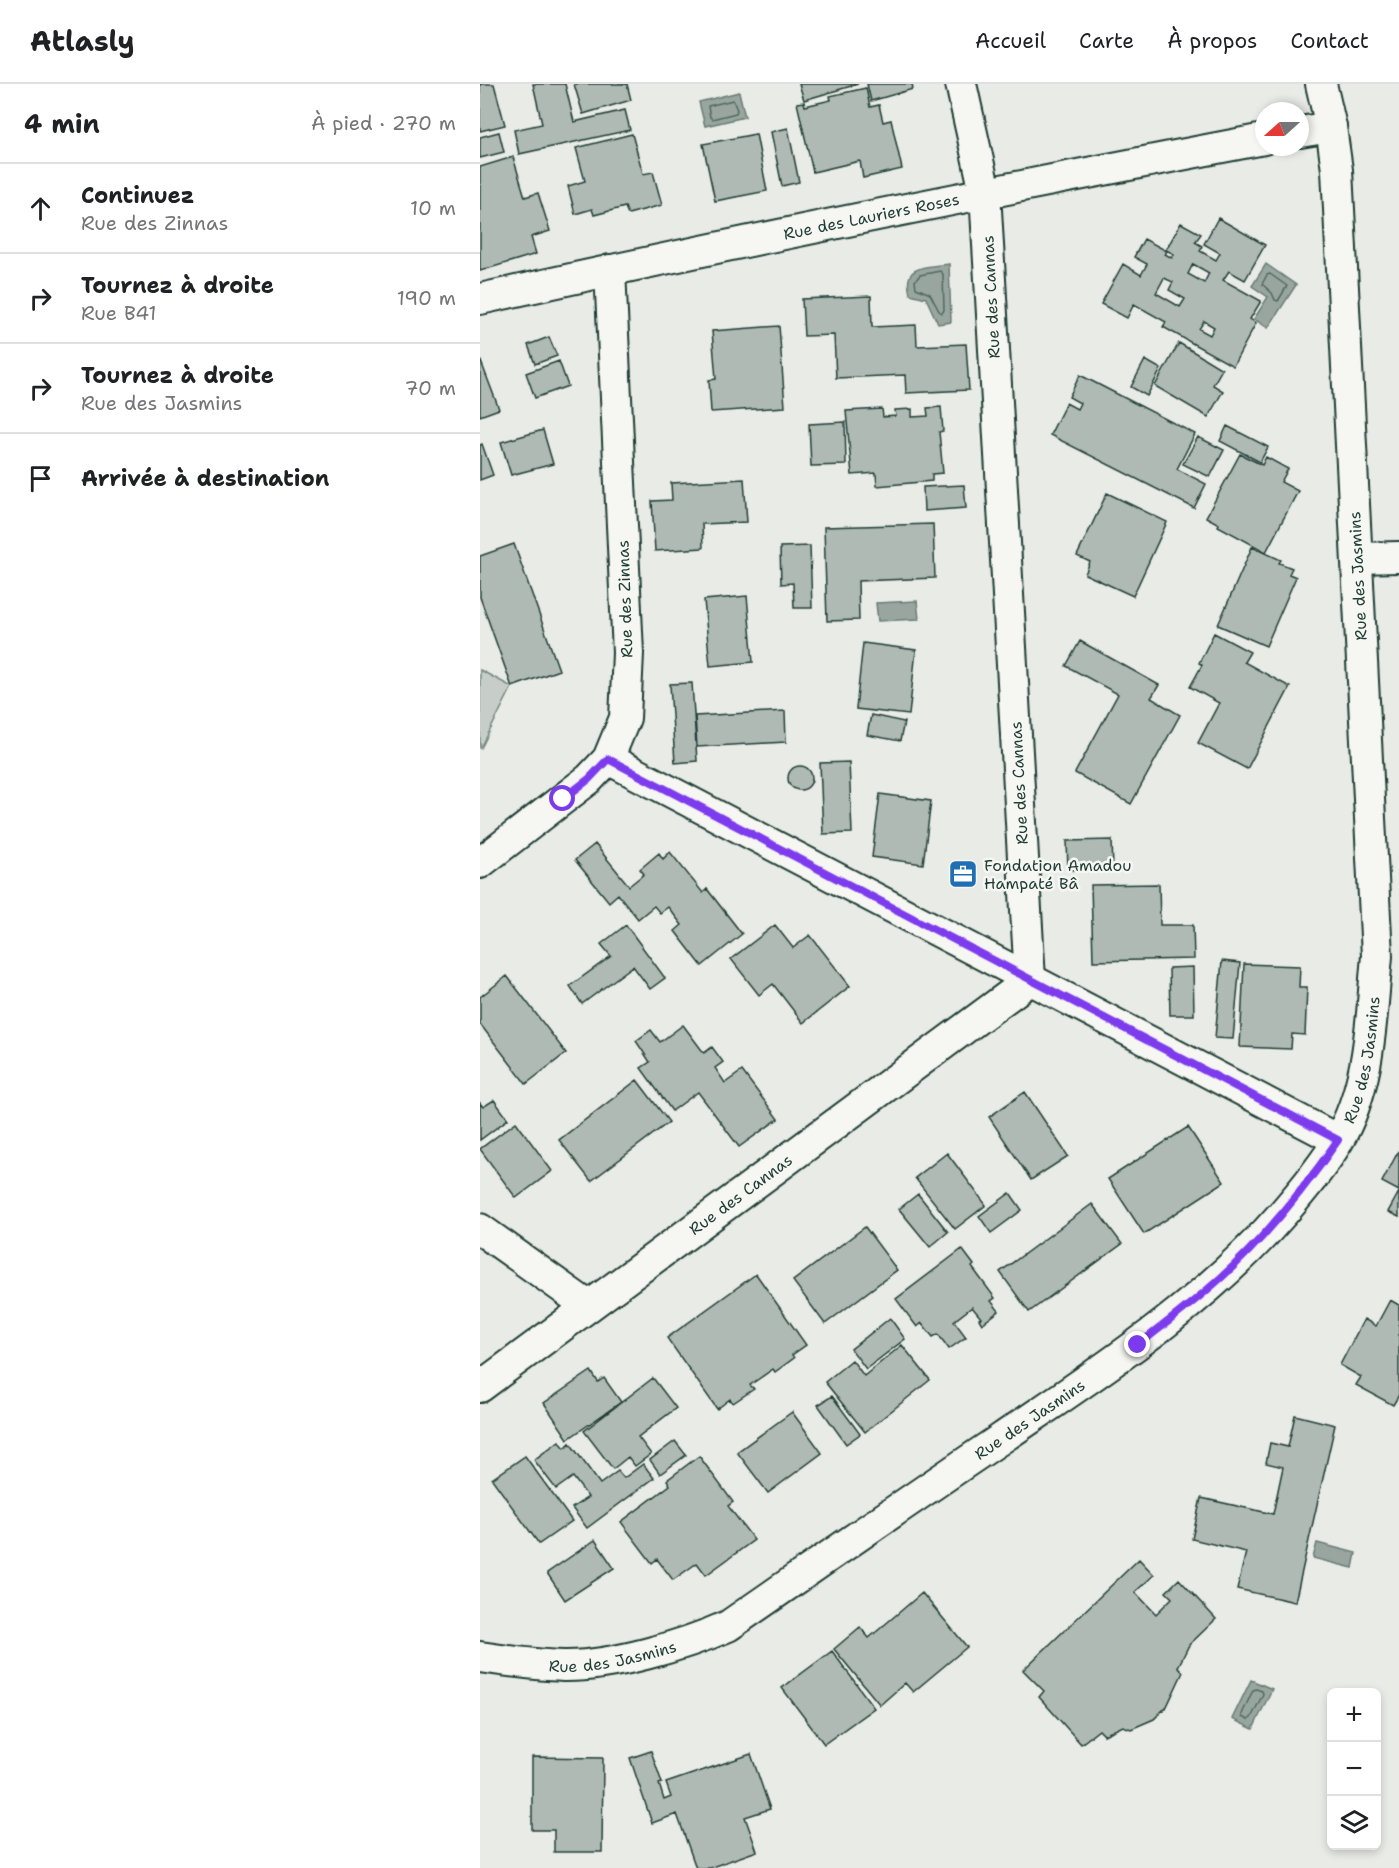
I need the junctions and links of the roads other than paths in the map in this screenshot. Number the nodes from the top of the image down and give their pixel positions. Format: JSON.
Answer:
{"nodes":[{"id":1,"x":962,"y":84,"type":"edge"},
{"id":2,"x":1321,"y":84,"type":"edge"},
{"id":3,"x":1331,"y":127,"type":"junction"},
{"id":4,"x":1309,"y":131,"type":"edge"},
{"id":5,"x":1255,"y":141,"type":"edge"},
{"id":6,"x":985,"y":192,"type":"junction"},
{"id":7,"x":610,"y":270,"type":"junction"},
{"id":8,"x":480,"y":299,"type":"edge"},
{"id":9,"x":1399,"y":556,"type":"edge"},
{"id":10,"x":1357,"y":558,"type":"junction"},
{"id":11,"x":608,"y":759,"type":"junction"},
{"id":12,"x":480,"y":863,"type":"edge"},
{"id":13,"x":1030,"y":980,"type":"junction"},
{"id":14,"x":1338,"y":1140,"type":"junction"},
{"id":15,"x":480,"y":1229,"type":"edge"},
{"id":16,"x":588,"y":1306,"type":"junction"},
{"id":17,"x":480,"y":1387,"type":"edge"},
{"id":18,"x":480,"y":1657,"type":"edge"}],
"edges":[{"from":1,"to":6,"type":"street","name":"Rue des Cannas"},
{"from":2,"to":3,"type":"street","name":"Rue des Jasmins"},
{"from":3,"to":4,"type":"street"},
{"from":3,"to":10,"type":"street","name":"Rue des Jasmins"},
{"from":5,"to":6,"type":"street","name":"Rue des Lauriers Roses"},
{"from":6,"to":7,"type":"street","name":"Rue des Lauriers Roses"},
{"from":6,"to":13,"type":"street","name":"Rue des Cannas"},
{"from":7,"to":8,"type":"street","name":"Rue des Lauriers Roses"},
{"from":7,"to":11,"type":"street","name":"Rue des Zinnas"},
{"from":9,"to":10,"type":"street"},
{"from":10,"to":14,"type":"street","name":"Rue des Jasmins"},
{"from":11,"to":12,"type":"street","name":"Rue des Zinnas"},
{"from":11,"to":13,"type":"street"},
{"from":13,"to":14,"type":"street"},
{"from":13,"to":16,"type":"street","name":"Rue des Cannas"},
{"from":14,"to":18,"type":"street","name":"Rue des Jasmins"},
{"from":15,"to":16,"type":"street"},
{"from":16,"to":17,"type":"street","name":"Rue des Cannas"}]}
